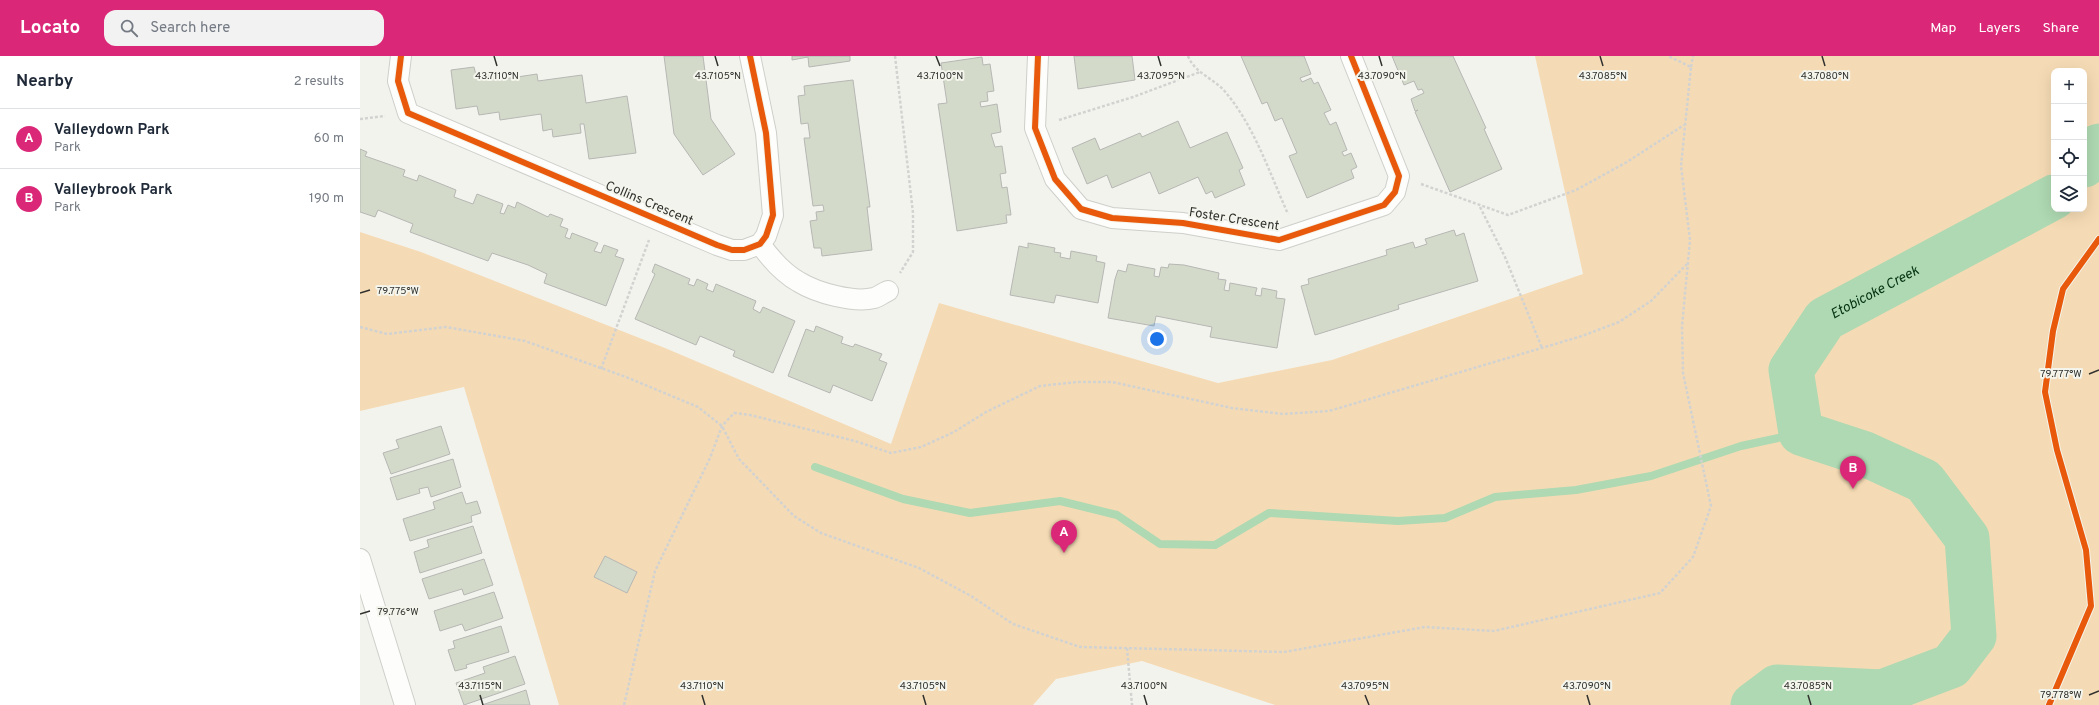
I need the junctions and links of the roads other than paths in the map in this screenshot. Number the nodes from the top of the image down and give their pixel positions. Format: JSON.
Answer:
{"nodes":[{"id":1,"x":401,"y":56,"type":"edge"},
{"id":2,"x":750,"y":56,"type":"edge"},
{"id":3,"x":1038,"y":56,"type":"edge"},
{"id":4,"x":1351,"y":56,"type":"edge"},
{"id":5,"x":760,"y":244,"type":"junction"},
{"id":6,"x":888,"y":291,"type":"road end"},
{"id":7,"x":360,"y":559,"type":"edge"},
{"id":8,"x":405,"y":705,"type":"edge"}],
"edges":[{"from":1,"to":5,"type":"street","name":"Collins Crescent"},
{"from":2,"to":5,"type":"street"},
{"from":3,"to":4,"type":"street","name":"Foster Crescent"},
{"from":5,"to":6,"type":"street"},
{"from":7,"to":8,"type":"street"}]}
